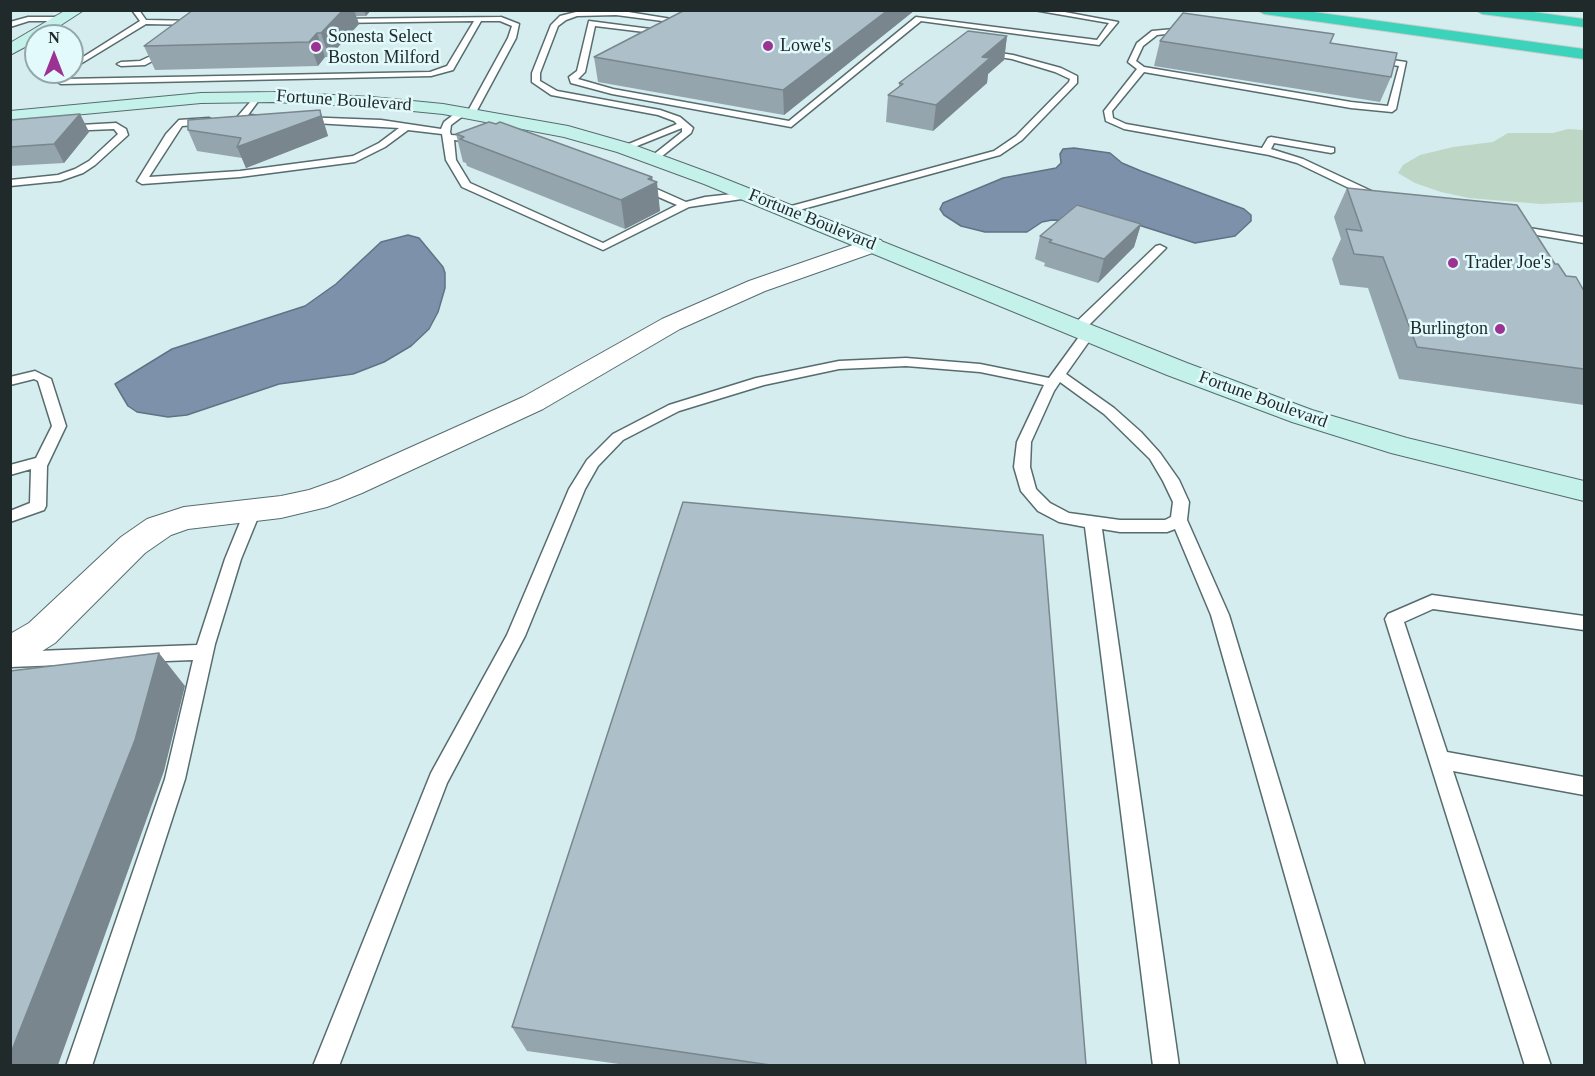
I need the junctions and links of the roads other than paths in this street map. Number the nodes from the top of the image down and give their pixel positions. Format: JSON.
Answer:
{"nodes":[{"id":1,"x":77,"y":10,"type":"edge"},
{"id":2,"x":135,"y":10,"type":"edge"},
{"id":3,"x":147,"y":10,"type":"edge"},
{"id":4,"x":599,"y":10,"type":"edge"},
{"id":5,"x":1036,"y":10,"type":"edge"},
{"id":6,"x":1264,"y":10,"type":"edge"},
{"id":7,"x":1482,"y":10,"type":"edge"},
{"id":8,"x":615,"y":13,"type":"junction"},
{"id":9,"x":551,"y":15,"type":"dead end"},
{"id":10,"x":694,"y":17,"type":"edge"},
{"id":11,"x":63,"y":19,"type":"junction"},
{"id":12,"x":480,"y":19,"type":"junction"},
{"id":13,"x":143,"y":20,"type":"junction"},
{"id":14,"x":331,"y":21,"type":"edge"},
{"id":15,"x":686,"y":22,"type":"junction"},
{"id":16,"x":207,"y":23,"type":"edge"},
{"id":17,"x":1584,"y":23,"type":"edge"},
{"id":18,"x":555,"y":25,"type":"junction"},
{"id":19,"x":10,"y":26,"type":"edge"},
{"id":20,"x":666,"y":33,"type":"junction"},
{"id":21,"x":654,"y":39,"type":"edge"},
{"id":22,"x":10,"y":50,"type":"edge"},
{"id":23,"x":975,"y":50,"type":"edge"},
{"id":24,"x":1584,"y":54,"type":"edge"},
{"id":25,"x":155,"y":56,"type":"edge"},
{"id":26,"x":84,"y":59,"type":"edge"},
{"id":27,"x":121,"y":64,"type":"dead end"},
{"id":28,"x":1142,"y":69,"type":"junction"},
{"id":29,"x":599,"y":79,"type":"edge"},
{"id":30,"x":574,"y":81,"type":"junction"},
{"id":31,"x":84,"y":82,"type":"edge"},
{"id":32,"x":258,"y":96,"type":"junction"},
{"id":33,"x":468,"y":112,"type":"junction"},
{"id":34,"x":33,"y":119,"type":"edge"},
{"id":35,"x":231,"y":119,"type":"junction"},
{"id":36,"x":287,"y":119,"type":"edge"},
{"id":37,"x":326,"y":121,"type":"junction"},
{"id":38,"x":267,"y":124,"type":"edge"},
{"id":39,"x":684,"y":124,"type":"junction"},
{"id":40,"x":296,"y":126,"type":"edge"},
{"id":41,"x":406,"y":127,"type":"junction"},
{"id":42,"x":446,"y":134,"type":"junction"},
{"id":43,"x":491,"y":140,"type":"edge"},
{"id":44,"x":624,"y":148,"type":"junction"},
{"id":45,"x":1331,"y":150,"type":"dead end"},
{"id":46,"x":1265,"y":151,"type":"junction"},
{"id":47,"x":653,"y":159,"type":"junction"},
{"id":48,"x":704,"y":177,"type":"junction"},
{"id":49,"x":10,"y":180,"type":"edge"},
{"id":50,"x":627,"y":180,"type":"edge"},
{"id":51,"x":751,"y":195,"type":"junction"},
{"id":52,"x":1392,"y":202,"type":"edge"},
{"id":53,"x":686,"y":205,"type":"junction"},
{"id":54,"x":788,"y":210,"type":"junction"},
{"id":55,"x":1503,"y":226,"type":"edge"},
{"id":56,"x":1584,"y":240,"type":"edge"},
{"id":57,"x":873,"y":245,"type":"junction"},
{"id":58,"x":1160,"y":248,"type":"dead end"},
{"id":59,"x":1083,"y":331,"type":"junction"},
{"id":60,"x":1056,"y":379,"type":"junction"},
{"id":61,"x":10,"y":381,"type":"edge"},
{"id":62,"x":41,"y":461,"type":"junction"},
{"id":63,"x":10,"y":470,"type":"edge"},
{"id":64,"x":1584,"y":491,"type":"edge"},
{"id":65,"x":253,"y":510,"type":"junction"},
{"id":66,"x":10,"y":517,"type":"edge"},
{"id":67,"x":1179,"y":520,"type":"junction"},
{"id":68,"x":1093,"y":523,"type":"junction"},
{"id":69,"x":1584,"y":623,"type":"edge"},
{"id":70,"x":204,"y":652,"type":"junction"},
{"id":71,"x":10,"y":653,"type":"edge"},
{"id":72,"x":10,"y":660,"type":"edge"},
{"id":73,"x":1440,"y":760,"type":"junction"},
{"id":74,"x":1584,"y":786,"type":"edge"},
{"id":75,"x":79,"y":1065,"type":"edge"},
{"id":76,"x":326,"y":1065,"type":"edge"},
{"id":77,"x":1166,"y":1065,"type":"edge"},
{"id":78,"x":1352,"y":1065,"type":"edge"},
{"id":79,"x":1538,"y":1065,"type":"edge"}],
"edges":[{"from":1,"to":11,"type":"main road"},
{"from":2,"to":13,"type":"lane"},
{"from":3,"to":13,"type":"lane"},
{"from":4,"to":8,"type":"lane"},
{"from":5,"to":30,"type":"lane"},
{"from":6,"to":24,"type":"highway"},
{"from":7,"to":17,"type":"highway"},
{"from":8,"to":15,"type":"lane"},
{"from":8,"to":18,"type":"lane"},
{"from":9,"to":18,"type":"lane"},
{"from":10,"to":15,"type":"lane"},
{"from":11,"to":19,"type":"lane"},
{"from":11,"to":22,"type":"main road"},
{"from":12,"to":14,"type":"lane"},
{"from":12,"to":31,"type":"lane"},
{"from":12,"to":33,"type":"lane"},
{"from":13,"to":16,"type":"lane"},
{"from":13,"to":26,"type":"lane"},
{"from":15,"to":20,"type":"lane"},
{"from":18,"to":39,"type":"lane"},
{"from":20,"to":21,"type":"lane"},
{"from":20,"to":30,"type":"lane"},
{"from":23,"to":54,"type":"lane"},
{"from":25,"to":27,"type":"lane"},
{"from":28,"to":28,"type":"lane"},
{"from":28,"to":46,"type":"lane"},
{"from":29,"to":30,"type":"lane"},
{"from":32,"to":33,"type":"main road","name":"Fortune Boulevard"},
{"from":32,"to":34,"type":"main road","name":"Fortune Boulevard"},
{"from":32,"to":35,"type":"lane"},
{"from":33,"to":42,"type":"lane"},
{"from":33,"to":44,"type":"main road","name":"Fortune Boulevard"},
{"from":34,"to":49,"type":"lane"},
{"from":34,"to":49,"type":"lane"},
{"from":35,"to":38,"type":"lane"},
{"from":35,"to":41,"type":"lane"},
{"from":36,"to":37,"type":"lane"},
{"from":37,"to":40,"type":"lane"},
{"from":37,"to":41,"type":"lane"},
{"from":39,"to":44,"type":"lane"},
{"from":39,"to":47,"type":"lane"},
{"from":41,"to":42,"type":"lane"},
{"from":42,"to":43,"type":"lane"},
{"from":42,"to":53,"type":"lane"},
{"from":44,"to":47,"type":"main road","name":"Fortune Boulevard"},
{"from":45,"to":46,"type":"lane"},
{"from":46,"to":52,"type":"lane"},
{"from":47,"to":48,"type":"main road","name":"Fortune Boulevard"},
{"from":48,"to":51,"type":"main road","name":"Fortune Boulevard"},
{"from":48,"to":53,"type":"lane"},
{"from":50,"to":53,"type":"lane"},
{"from":51,"to":53,"type":"lane"},
{"from":51,"to":54,"type":"main road","name":"Fortune Boulevard"},
{"from":54,"to":57,"type":"main road","name":"Fortune Boulevard"},
{"from":55,"to":56,"type":"lane"},
{"from":57,"to":59,"type":"main road","name":"Fortune Boulevard"},
{"from":57,"to":65,"type":"street"},
{"from":58,"to":59,"type":"lane"},
{"from":59,"to":60,"type":"lane"},
{"from":59,"to":64,"type":"main road","name":"Fortune Boulevard"},
{"from":60,"to":67,"type":"lane"},
{"from":60,"to":68,"type":"lane"},
{"from":60,"to":76,"type":"lane"},
{"from":61,"to":62,"type":"lane"},
{"from":62,"to":63,"type":"lane"},
{"from":62,"to":66,"type":"lane"},
{"from":65,"to":70,"type":"lane"},
{"from":65,"to":71,"type":"street"},
{"from":67,"to":68,"type":"lane"},
{"from":67,"to":78,"type":"lane"},
{"from":68,"to":77,"type":"lane"},
{"from":69,"to":73,"type":"lane"},
{"from":70,"to":72,"type":"lane"},
{"from":70,"to":75,"type":"lane"},
{"from":73,"to":74,"type":"lane"},
{"from":73,"to":79,"type":"lane"}]}
